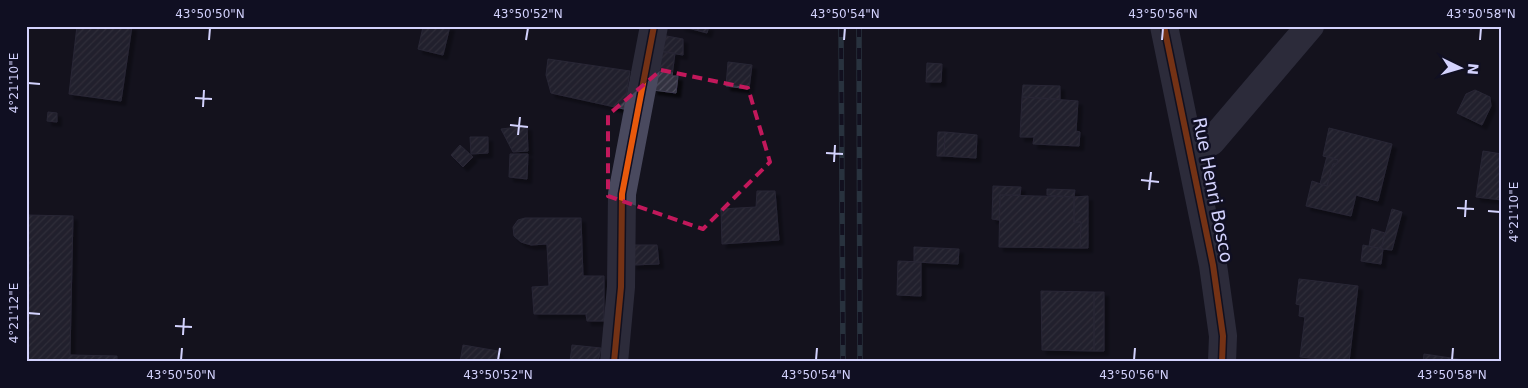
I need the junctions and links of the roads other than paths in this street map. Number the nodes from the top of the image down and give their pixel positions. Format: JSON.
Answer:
{"nodes":[{"id":1,"x":654,"y":26,"type":"edge"},
{"id":2,"x":1164,"y":26,"type":"edge"},
{"id":3,"x":1310,"y":26,"type":"edge"},
{"id":4,"x":1190,"y":150,"type":"junction"},
{"id":5,"x":614,"y":362,"type":"edge"},
{"id":6,"x":1222,"y":362,"type":"edge"}],
"edges":[{"from":1,"to":5,"type":"street"},
{"from":2,"to":4,"type":"street","name":"Rue Henri Bosco"},
{"from":3,"to":4,"type":"street"},
{"from":4,"to":6,"type":"street","name":"Rue Henri Bosco"}]}
